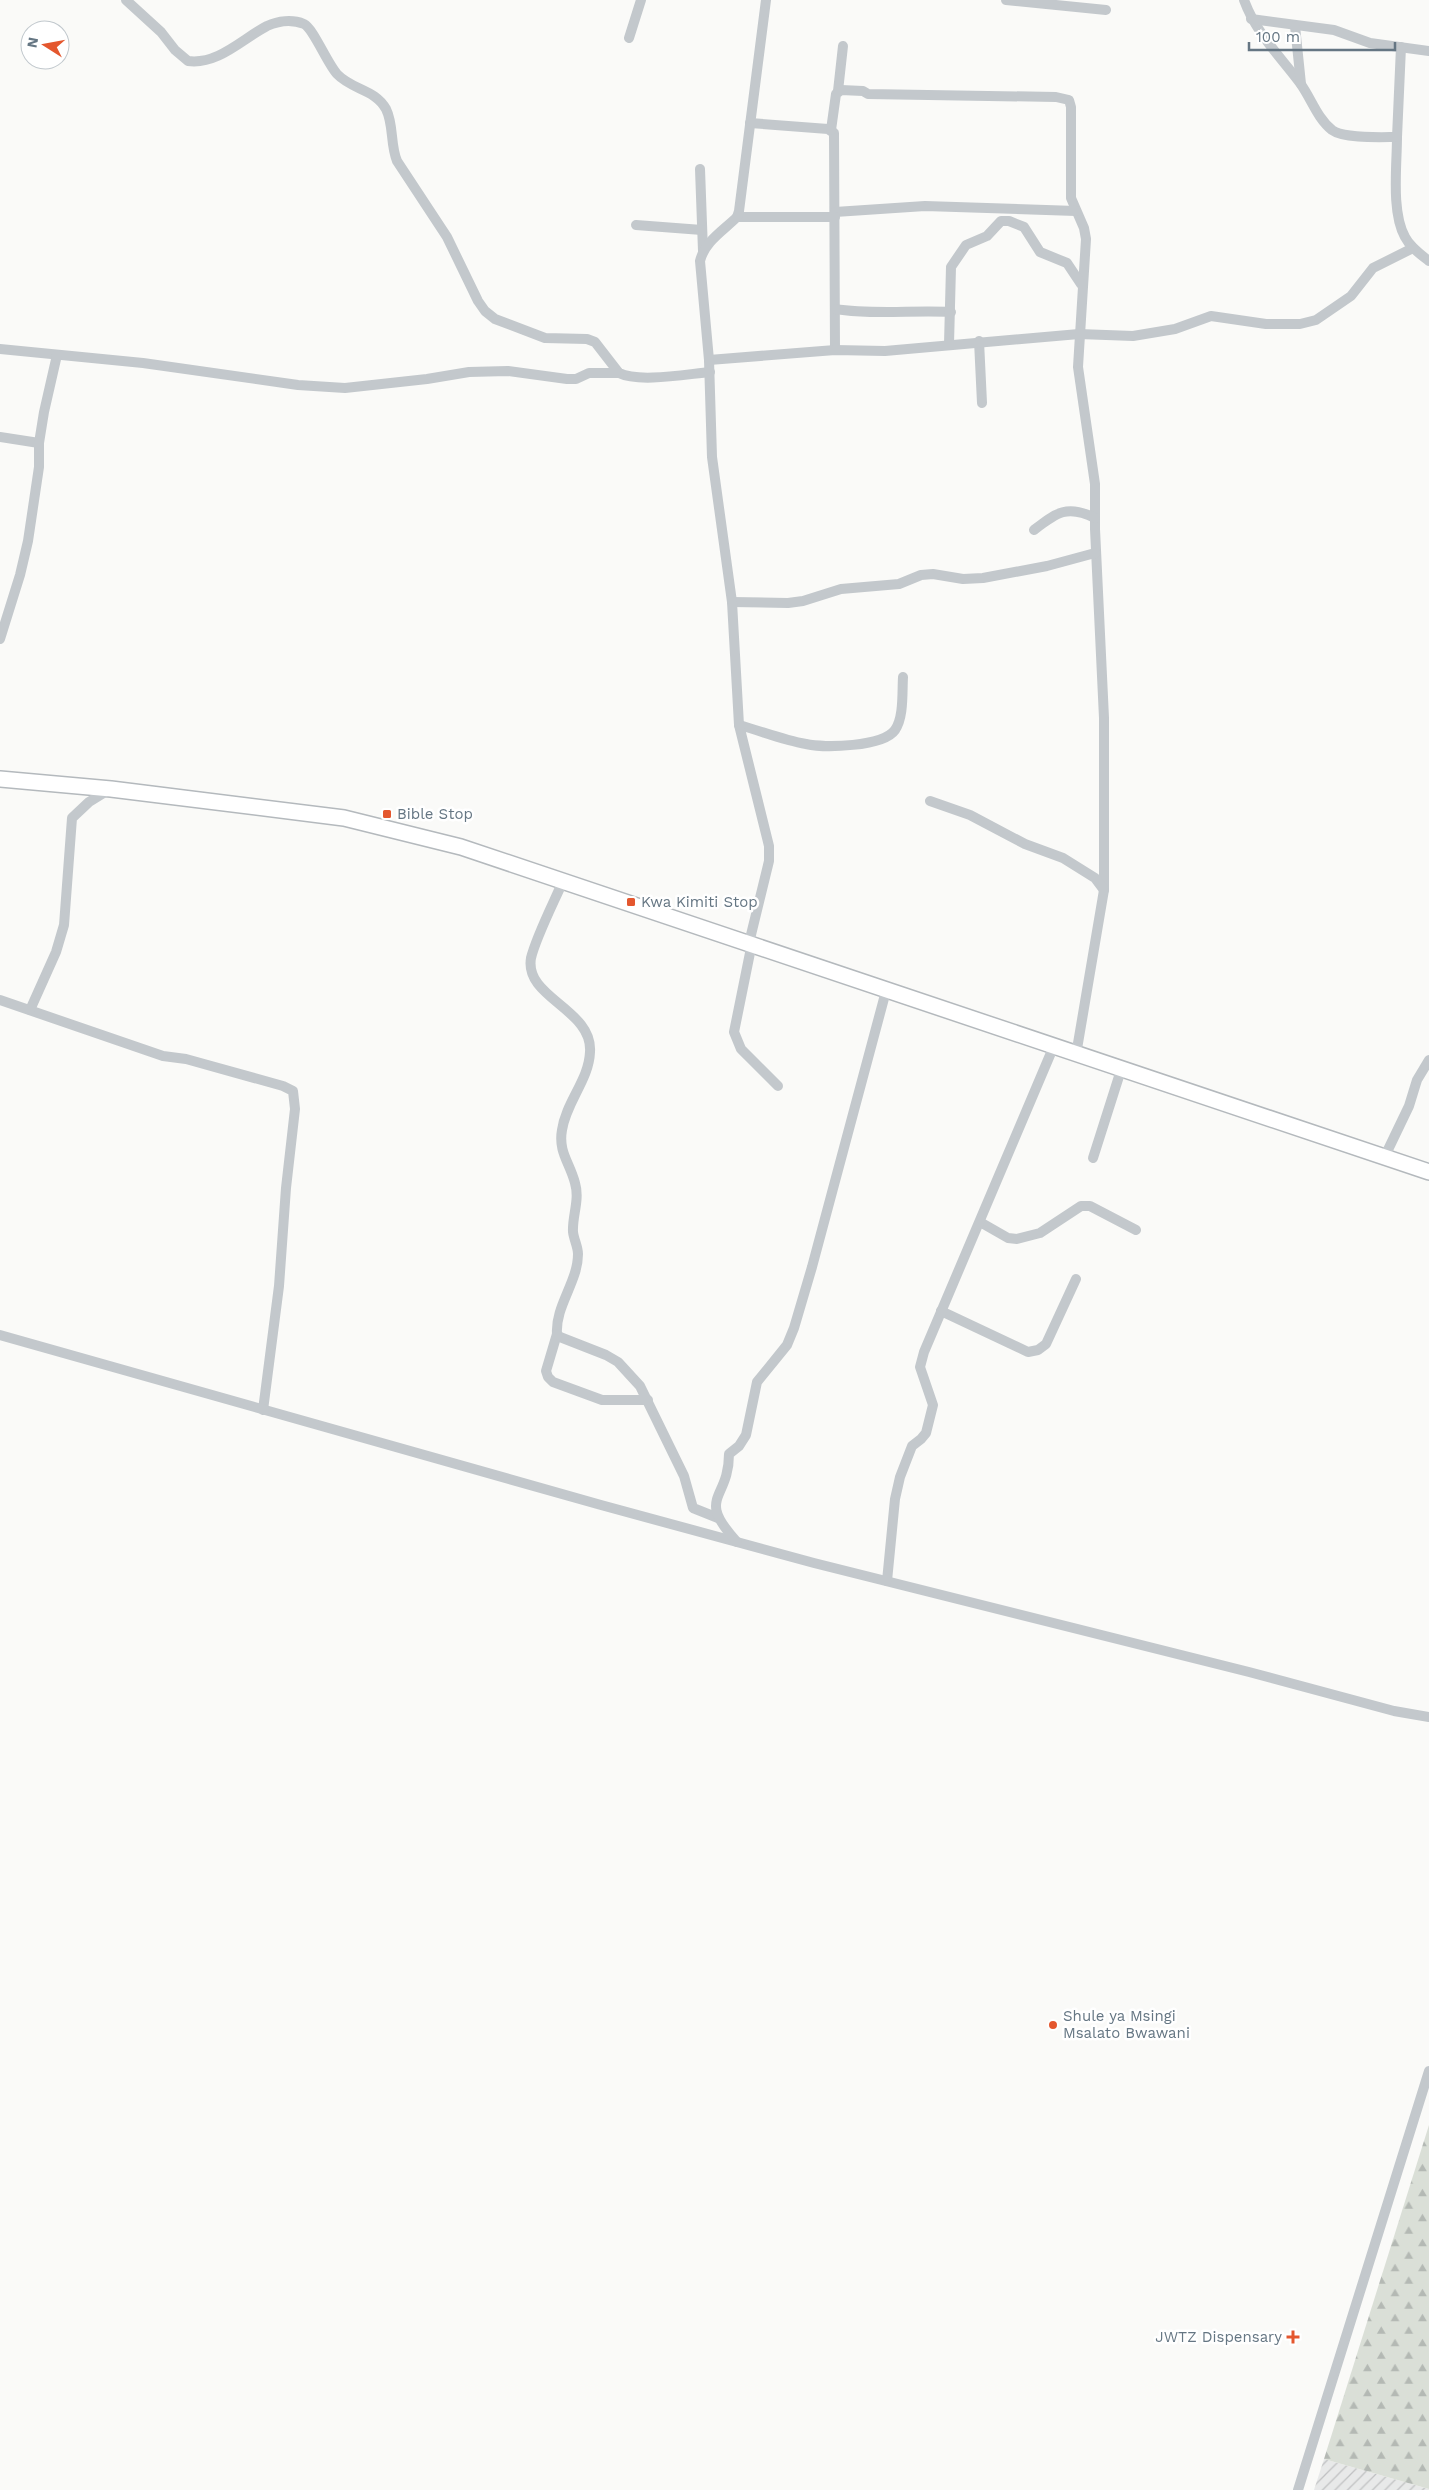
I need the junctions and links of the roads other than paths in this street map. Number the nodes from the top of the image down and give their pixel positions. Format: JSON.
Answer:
{"nodes":[{"id":1,"x":126,"y":0,"type":"edge"},
{"id":2,"x":641,"y":0,"type":"edge"},
{"id":3,"x":766,"y":0,"type":"edge"},
{"id":4,"x":1006,"y":0,"type":"edge"},
{"id":5,"x":1244,"y":0,"type":"edge"},
{"id":6,"x":1106,"y":10,"type":"dead end"},
{"id":7,"x":1252,"y":19,"type":"junction"},
{"id":8,"x":1295,"y":26,"type":"junction"},
{"id":9,"x":629,"y":38,"type":"dead end"},
{"id":10,"x":843,"y":46,"type":"dead end"},
{"id":11,"x":1401,"y":47,"type":"junction"},
{"id":12,"x":1429,"y":51,"type":"edge"},
{"id":13,"x":1301,"y":84,"type":"junction"},
{"id":14,"x":838,"y":91,"type":"junction"},
{"id":15,"x":750,"y":123,"type":"junction"},
{"id":16,"x":831,"y":130,"type":"junction"},
{"id":17,"x":1397,"y":137,"type":"junction"},
{"id":18,"x":700,"y":169,"type":"dead end"},
{"id":19,"x":1076,"y":211,"type":"junction"},
{"id":20,"x":835,"y":214,"type":"junction"},
{"id":21,"x":736,"y":217,"type":"junction"},
{"id":22,"x":636,"y":225,"type":"dead end"},
{"id":23,"x":702,"y":230,"type":"junction"},
{"id":24,"x":1413,"y":248,"type":"junction"},
{"id":25,"x":703,"y":251,"type":"junction"},
{"id":26,"x":1429,"y":261,"type":"edge"},
{"id":27,"x":1082,"y":284,"type":"junction"},
{"id":28,"x":835,"y":309,"type":"junction"},
{"id":29,"x":950,"y":312,"type":"junction"},
{"id":30,"x":1079,"y":334,"type":"junction"},
{"id":31,"x":979,"y":341,"type":"junction"},
{"id":32,"x":949,"y":344,"type":"junction"},
{"id":33,"x":0,"y":349,"type":"edge"},
{"id":34,"x":835,"y":350,"type":"junction"},
{"id":35,"x":57,"y":355,"type":"junction"},
{"id":36,"x":709,"y":360,"type":"junction"},
{"id":37,"x":710,"y":372,"type":"junction"},
{"id":38,"x":619,"y":373,"type":"junction"},
{"id":39,"x":982,"y":403,"type":"dead end"},
{"id":40,"x":0,"y":437,"type":"edge"},
{"id":41,"x":39,"y":443,"type":"junction"},
{"id":42,"x":1095,"y":518,"type":"junction"},
{"id":43,"x":1034,"y":530,"type":"dead end"},
{"id":44,"x":1096,"y":553,"type":"junction"},
{"id":45,"x":732,"y":602,"type":"junction"},
{"id":46,"x":0,"y":639,"type":"edge"},
{"id":47,"x":903,"y":677,"type":"dead end"},
{"id":48,"x":739,"y":725,"type":"junction"},
{"id":49,"x":0,"y":779,"type":"edge"},
{"id":50,"x":111,"y":789,"type":"junction"},
{"id":51,"x":930,"y":801,"type":"dead end"},
{"id":52,"x":563,"y":881,"type":"junction"},
{"id":53,"x":1104,"y":890,"type":"junction"},
{"id":54,"x":751,"y":943,"type":"junction"},
{"id":55,"x":886,"y":991,"type":"junction"},
{"id":56,"x":0,"y":1000,"type":"edge"},
{"id":57,"x":30,"y":1010,"type":"junction"},
{"id":58,"x":1054,"y":1048,"type":"junction"},
{"id":59,"x":1076,"y":1054,"type":"junction"},
{"id":60,"x":1429,"y":1060,"type":"edge"},
{"id":61,"x":1121,"y":1070,"type":"junction"},
{"id":62,"x":778,"y":1086,"type":"dead end"},
{"id":63,"x":1385,"y":1156,"type":"junction"},
{"id":64,"x":1093,"y":1158,"type":"dead end"},
{"id":65,"x":1429,"y":1172,"type":"edge"},
{"id":66,"x":980,"y":1222,"type":"junction"},
{"id":67,"x":1136,"y":1230,"type":"dead end"},
{"id":68,"x":1076,"y":1279,"type":"dead end"},
{"id":69,"x":942,"y":1311,"type":"junction"},
{"id":70,"x":557,"y":1334,"type":"junction"},
{"id":71,"x":0,"y":1335,"type":"edge"},
{"id":72,"x":648,"y":1400,"type":"junction"},
{"id":73,"x":263,"y":1410,"type":"junction"},
{"id":74,"x":718,"y":1518,"type":"junction"},
{"id":75,"x":738,"y":1542,"type":"junction"},
{"id":76,"x":887,"y":1581,"type":"junction"},
{"id":77,"x":1429,"y":1717,"type":"edge"},
{"id":78,"x":1429,"y":2071,"type":"edge"},
{"id":79,"x":1298,"y":2490,"type":"edge"}],
"edges":[{"from":1,"to":38,"type":"street"},
{"from":2,"to":9,"type":"street"},
{"from":3,"to":15,"type":"street"},
{"from":4,"to":6,"type":"street"},
{"from":5,"to":7,"type":"street"},
{"from":7,"to":8,"type":"street"},
{"from":7,"to":13,"type":"street"},
{"from":8,"to":11,"type":"street"},
{"from":8,"to":13,"type":"street"},
{"from":10,"to":14,"type":"street"},
{"from":11,"to":12,"type":"street"},
{"from":11,"to":17,"type":"street"},
{"from":13,"to":17,"type":"street"},
{"from":14,"to":16,"type":"street"},
{"from":14,"to":19,"type":"street"},
{"from":15,"to":16,"type":"street"},
{"from":15,"to":21,"type":"street"},
{"from":16,"to":20,"type":"street"},
{"from":17,"to":24,"type":"street"},
{"from":18,"to":23,"type":"street"},
{"from":19,"to":20,"type":"street"},
{"from":19,"to":27,"type":"street"},
{"from":20,"to":21,"type":"street"},
{"from":20,"to":28,"type":"street"},
{"from":21,"to":25,"type":"street"},
{"from":22,"to":23,"type":"street"},
{"from":23,"to":25,"type":"street"},
{"from":24,"to":26,"type":"street"},
{"from":24,"to":30,"type":"street"},
{"from":25,"to":36,"type":"street"},
{"from":27,"to":29,"type":"street"},
{"from":27,"to":30,"type":"street"},
{"from":28,"to":29,"type":"street"},
{"from":28,"to":34,"type":"street"},
{"from":29,"to":32,"type":"street"},
{"from":30,"to":31,"type":"street"},
{"from":30,"to":42,"type":"street"},
{"from":31,"to":32,"type":"street"},
{"from":31,"to":39,"type":"street"},
{"from":32,"to":34,"type":"street"},
{"from":33,"to":35,"type":"street"},
{"from":34,"to":36,"type":"street"},
{"from":35,"to":38,"type":"street"},
{"from":35,"to":41,"type":"street"},
{"from":36,"to":37,"type":"street"},
{"from":37,"to":38,"type":"street"},
{"from":37,"to":45,"type":"street"},
{"from":40,"to":41,"type":"street"},
{"from":41,"to":46,"type":"street"},
{"from":42,"to":43,"type":"street"},
{"from":42,"to":44,"type":"street"},
{"from":44,"to":45,"type":"street"},
{"from":44,"to":53,"type":"street"},
{"from":45,"to":48,"type":"street"},
{"from":47,"to":48,"type":"street"},
{"from":48,"to":54,"type":"street"},
{"from":49,"to":50,"type":"highway"},
{"from":50,"to":52,"type":"highway"},
{"from":50,"to":57,"type":"street"},
{"from":51,"to":53,"type":"street"},
{"from":52,"to":54,"type":"highway"},
{"from":52,"to":70,"type":"street"},
{"from":53,"to":59,"type":"street"},
{"from":54,"to":55,"type":"highway"},
{"from":54,"to":62,"type":"street"},
{"from":55,"to":58,"type":"highway"},
{"from":55,"to":74,"type":"street"},
{"from":56,"to":57,"type":"street"},
{"from":57,"to":73,"type":"street"},
{"from":58,"to":59,"type":"highway"},
{"from":58,"to":66,"type":"street"},
{"from":59,"to":61,"type":"highway"},
{"from":60,"to":63,"type":"street"},
{"from":61,"to":63,"type":"highway"},
{"from":61,"to":64,"type":"street"},
{"from":63,"to":65,"type":"highway"},
{"from":66,"to":67,"type":"street"},
{"from":66,"to":69,"type":"street"},
{"from":68,"to":69,"type":"street"},
{"from":69,"to":76,"type":"street"},
{"from":70,"to":72,"type":"street"},
{"from":70,"to":72,"type":"street"},
{"from":71,"to":73,"type":"street"},
{"from":72,"to":74,"type":"street"},
{"from":73,"to":75,"type":"street"},
{"from":74,"to":75,"type":"street"},
{"from":75,"to":76,"type":"street"},
{"from":76,"to":77,"type":"street"},
{"from":78,"to":79,"type":"street"}]}
